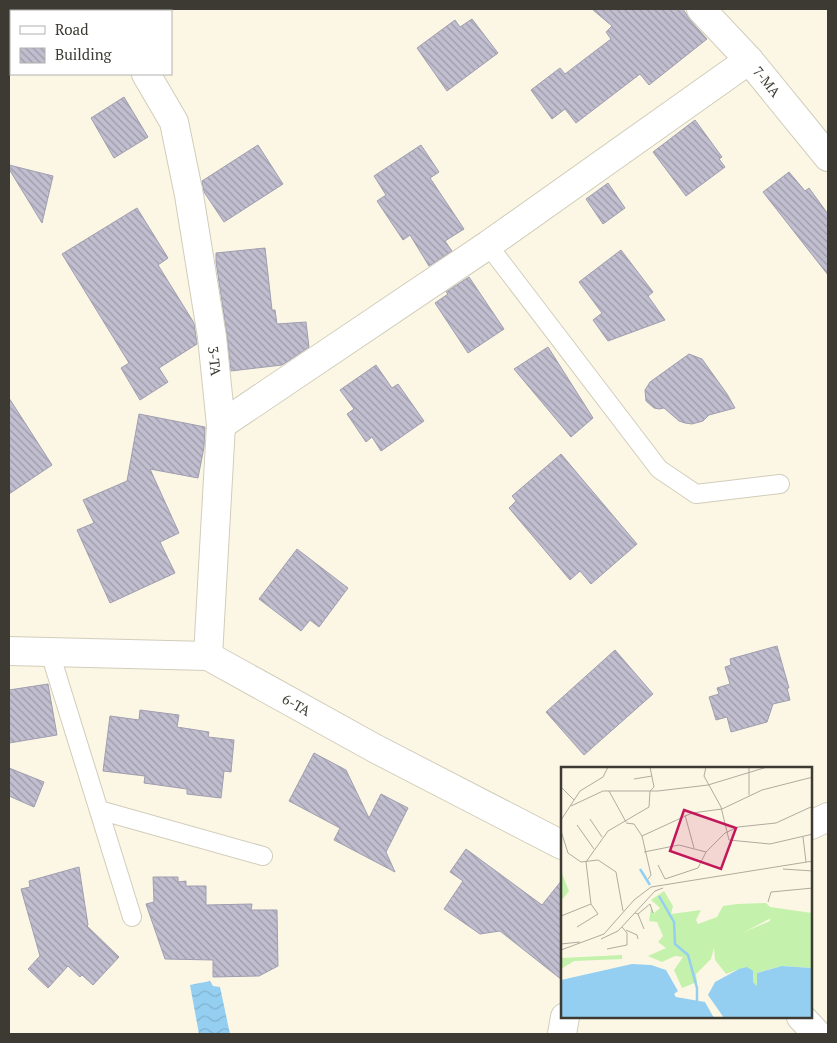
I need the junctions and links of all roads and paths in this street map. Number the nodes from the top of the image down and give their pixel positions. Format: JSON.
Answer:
{"nodes":[{"id":1,"x":701,"y":9,"type":"edge"},
{"id":2,"x":749,"y":60,"type":"junction"},
{"id":3,"x":147,"y":75,"type":"edge"},
{"id":4,"x":828,"y":157,"type":"edge"},
{"id":5,"x":488,"y":245,"type":"junction"},
{"id":6,"x":222,"y":425,"type":"junction"},
{"id":7,"x":780,"y":484,"type":"dead end"},
{"id":8,"x":9,"y":651,"type":"edge"},
{"id":9,"x":50,"y":653,"type":"junction"},
{"id":10,"x":208,"y":656,"type":"junction"},
{"id":11,"x":99,"y":810,"type":"junction"},
{"id":12,"x":828,"y":817,"type":"edge"},
{"id":13,"x":812,"y":825,"type":"edge"},
{"id":14,"x":561,"y":844,"type":"edge"},
{"id":15,"x":263,"y":856,"type":"dead end"},
{"id":16,"x":132,"y":917,"type":"dead end"},
{"id":17,"x":565,"y":1018,"type":"edge"},
{"id":18,"x":802,"y":1018,"type":"edge"},
{"id":19,"x":562,"y":1034,"type":"edge"},
{"id":20,"x":817,"y":1034,"type":"edge"}],
"edges":[{"from":1,"to":2,"type":"street","name":"7-МА"},
{"from":2,"to":4,"type":"street","name":"7-МА"},
{"from":2,"to":5,"type":"street"},
{"from":3,"to":6,"type":"street","name":"3-ТА"},
{"from":5,"to":6,"type":"street"},
{"from":5,"to":7,"type":"lane"},
{"from":6,"to":10,"type":"street","name":"3-ТА"},
{"from":8,"to":9,"type":"street","name":"6-ТА"},
{"from":9,"to":10,"type":"street","name":"6-ТА"},
{"from":9,"to":11,"type":"lane"},
{"from":10,"to":14,"type":"street","name":"6-ТА"},
{"from":11,"to":15,"type":"lane"},
{"from":11,"to":16,"type":"lane"},
{"from":12,"to":13,"type":"street"},
{"from":17,"to":19,"type":"street"},
{"from":18,"to":20,"type":"street"}]}
